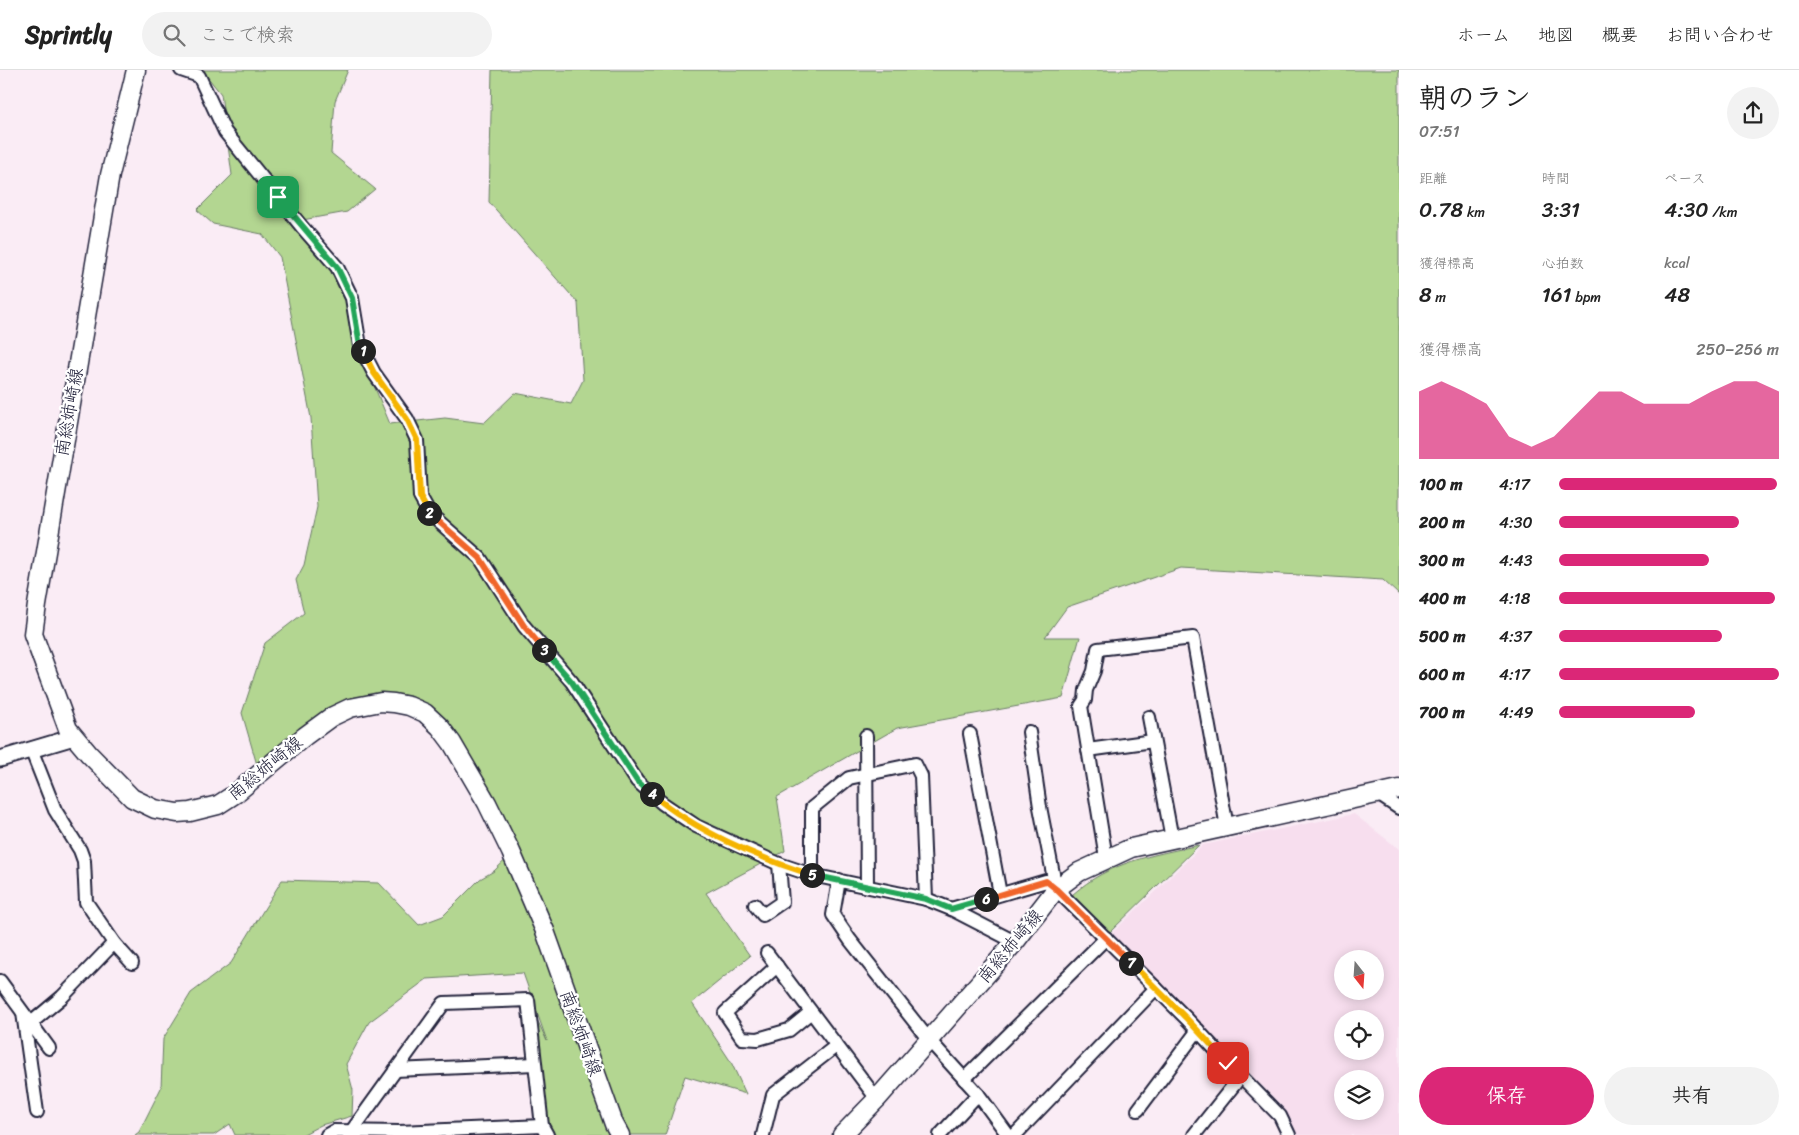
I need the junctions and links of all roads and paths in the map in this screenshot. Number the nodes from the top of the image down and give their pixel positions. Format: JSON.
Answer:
{"nodes":[{"id":1,"x":136,"y":70,"type":"edge"},
{"id":2,"x":181,"y":70,"type":"edge"},
{"id":3,"x":1149,"y":717,"type":"dead end"},
{"id":4,"x":1029,"y":732,"type":"dead end"},
{"id":5,"x":970,"y":734,"type":"dead end"},
{"id":6,"x":866,"y":736,"type":"dead end"},
{"id":7,"x":74,"y":737,"type":"junction"},
{"id":8,"x":1153,"y":741,"type":"junction"},
{"id":9,"x":31,"y":749,"type":"junction"},
{"id":10,"x":1088,"y":750,"type":"junction"},
{"id":11,"x":0,"y":759,"type":"edge"},
{"id":12,"x":867,"y":773,"type":"junction"},
{"id":13,"x":1399,"y":789,"type":"edge"},
{"id":14,"x":1378,"y":794,"type":"junction"},
{"id":15,"x":1399,"y":808,"type":"edge"},
{"id":16,"x":1227,"y":827,"type":"junction"},
{"id":17,"x":1172,"y":839,"type":"junction"},
{"id":18,"x":1106,"y":858,"type":"junction"},
{"id":19,"x":779,"y":864,"type":"junction"},
{"id":20,"x":812,"y":875,"type":"junction"},
{"id":21,"x":839,"y":880,"type":"junction"},
{"id":22,"x":867,"y":886,"type":"junction"},
{"id":23,"x":1056,"y":889,"type":"junction"},
{"id":24,"x":1000,"y":894,"type":"junction"},
{"id":25,"x":926,"y":899,"type":"junction"},
{"id":26,"x":755,"y":905,"type":"dead end"},
{"id":27,"x":951,"y":909,"type":"junction"},
{"id":28,"x":1106,"y":938,"type":"junction"},
{"id":29,"x":1015,"y":942,"type":"junction"},
{"id":30,"x":114,"y":943,"type":"junction"},
{"id":31,"x":767,"y":953,"type":"dead end"},
{"id":32,"x":132,"y":963,"type":"dead end"},
{"id":33,"x":777,"y":966,"type":"junction"},
{"id":34,"x":0,"y":982,"type":"edge"},
{"id":35,"x":1156,"y":988,"type":"junction"},
{"id":36,"x":811,"y":1012,"type":"junction"},
{"id":37,"x":27,"y":1018,"type":"junction"},
{"id":38,"x":1198,"y":1030,"type":"junction"},
{"id":39,"x":929,"y":1040,"type":"junction"},
{"id":40,"x":836,"y":1046,"type":"junction"},
{"id":41,"x":49,"y":1048,"type":"dead end"},
{"id":42,"x":536,"y":1064,"type":"junction"},
{"id":43,"x":396,"y":1070,"type":"junction"},
{"id":44,"x":1241,"y":1076,"type":"junction"},
{"id":45,"x":964,"y":1079,"type":"junction"},
{"id":46,"x":978,"y":1094,"type":"junction"},
{"id":47,"x":877,"y":1099,"type":"junction"},
{"id":48,"x":1138,"y":1110,"type":"dead end"},
{"id":49,"x":37,"y":1112,"type":"dead end"},
{"id":50,"x":545,"y":1131,"type":"edge"},
{"id":51,"x":351,"y":1132,"type":"junction"},
{"id":52,"x":327,"y":1135,"type":"edge"},
{"id":53,"x":620,"y":1135,"type":"edge"},
{"id":54,"x":763,"y":1135,"type":"edge"},
{"id":55,"x":842,"y":1135,"type":"edge"},
{"id":56,"x":940,"y":1135,"type":"edge"},
{"id":57,"x":1008,"y":1135,"type":"edge"},
{"id":58,"x":1015,"y":1135,"type":"edge"},
{"id":59,"x":1194,"y":1135,"type":"edge"},
{"id":60,"x":1289,"y":1135,"type":"edge"}],
"edges":[{"from":1,"to":7,"type":"main road","name":"南総姉崎線"},
{"from":2,"to":19,"type":"street"},
{"from":3,"to":8,"type":"street"},
{"from":4,"to":23,"type":"street"},
{"from":5,"to":24,"type":"street"},
{"from":6,"to":12,"type":"street"},
{"from":7,"to":9,"type":"street"},
{"from":7,"to":53,"type":"main road","name":"南総姉崎線"},
{"from":8,"to":10,"type":"street"},
{"from":8,"to":17,"type":"street"},
{"from":9,"to":11,"type":"street"},
{"from":9,"to":30,"type":"street"},
{"from":10,"to":16,"type":"street"},
{"from":10,"to":18,"type":"street"},
{"from":12,"to":20,"type":"street"},
{"from":12,"to":22,"type":"street"},
{"from":12,"to":25,"type":"street"},
{"from":13,"to":14,"type":"main road","name":"南総姉崎線"},
{"from":14,"to":15,"type":"street"},
{"from":14,"to":16,"type":"main road","name":"南総姉崎線"},
{"from":16,"to":17,"type":"main road","name":"南総姉崎線"},
{"from":17,"to":18,"type":"main road","name":"南総姉崎線"},
{"from":18,"to":23,"type":"main road","name":"南総姉崎線"},
{"from":19,"to":20,"type":"street"},
{"from":19,"to":26,"type":"street"},
{"from":20,"to":21,"type":"street"},
{"from":21,"to":22,"type":"street"},
{"from":21,"to":39,"type":"street"},
{"from":22,"to":25,"type":"street"},
{"from":23,"to":24,"type":"street"},
{"from":23,"to":28,"type":"street"},
{"from":23,"to":29,"type":"main road","name":"南総姉崎線"},
{"from":24,"to":27,"type":"street"},
{"from":25,"to":27,"type":"street"},
{"from":27,"to":29,"type":"street"},
{"from":28,"to":35,"type":"street"},
{"from":28,"to":45,"type":"street"},
{"from":29,"to":39,"type":"main road","name":"南総姉崎線"},
{"from":30,"to":32,"type":"street"},
{"from":30,"to":37,"type":"street"},
{"from":31,"to":33,"type":"street"},
{"from":33,"to":36,"type":"street"},
{"from":33,"to":36,"type":"street"},
{"from":34,"to":37,"type":"street"},
{"from":35,"to":38,"type":"street"},
{"from":35,"to":58,"type":"street"},
{"from":36,"to":40,"type":"street"},
{"from":37,"to":41,"type":"street"},
{"from":37,"to":49,"type":"street"},
{"from":38,"to":44,"type":"street"},
{"from":38,"to":48,"type":"street"},
{"from":39,"to":45,"type":"street"},
{"from":39,"to":47,"type":"main road","name":"南総姉崎線"},
{"from":40,"to":47,"type":"street"},
{"from":40,"to":54,"type":"street"},
{"from":42,"to":43,"type":"street"},
{"from":42,"to":43,"type":"street"},
{"from":42,"to":50,"type":"street"},
{"from":43,"to":51,"type":"street"},
{"from":44,"to":59,"type":"street"},
{"from":44,"to":60,"type":"street"},
{"from":45,"to":46,"type":"street"},
{"from":46,"to":56,"type":"street"},
{"from":46,"to":57,"type":"street"},
{"from":47,"to":55,"type":"main road","name":"南総姉崎線"},
{"from":50,"to":51,"type":"street"},
{"from":51,"to":52,"type":"street"}]}
